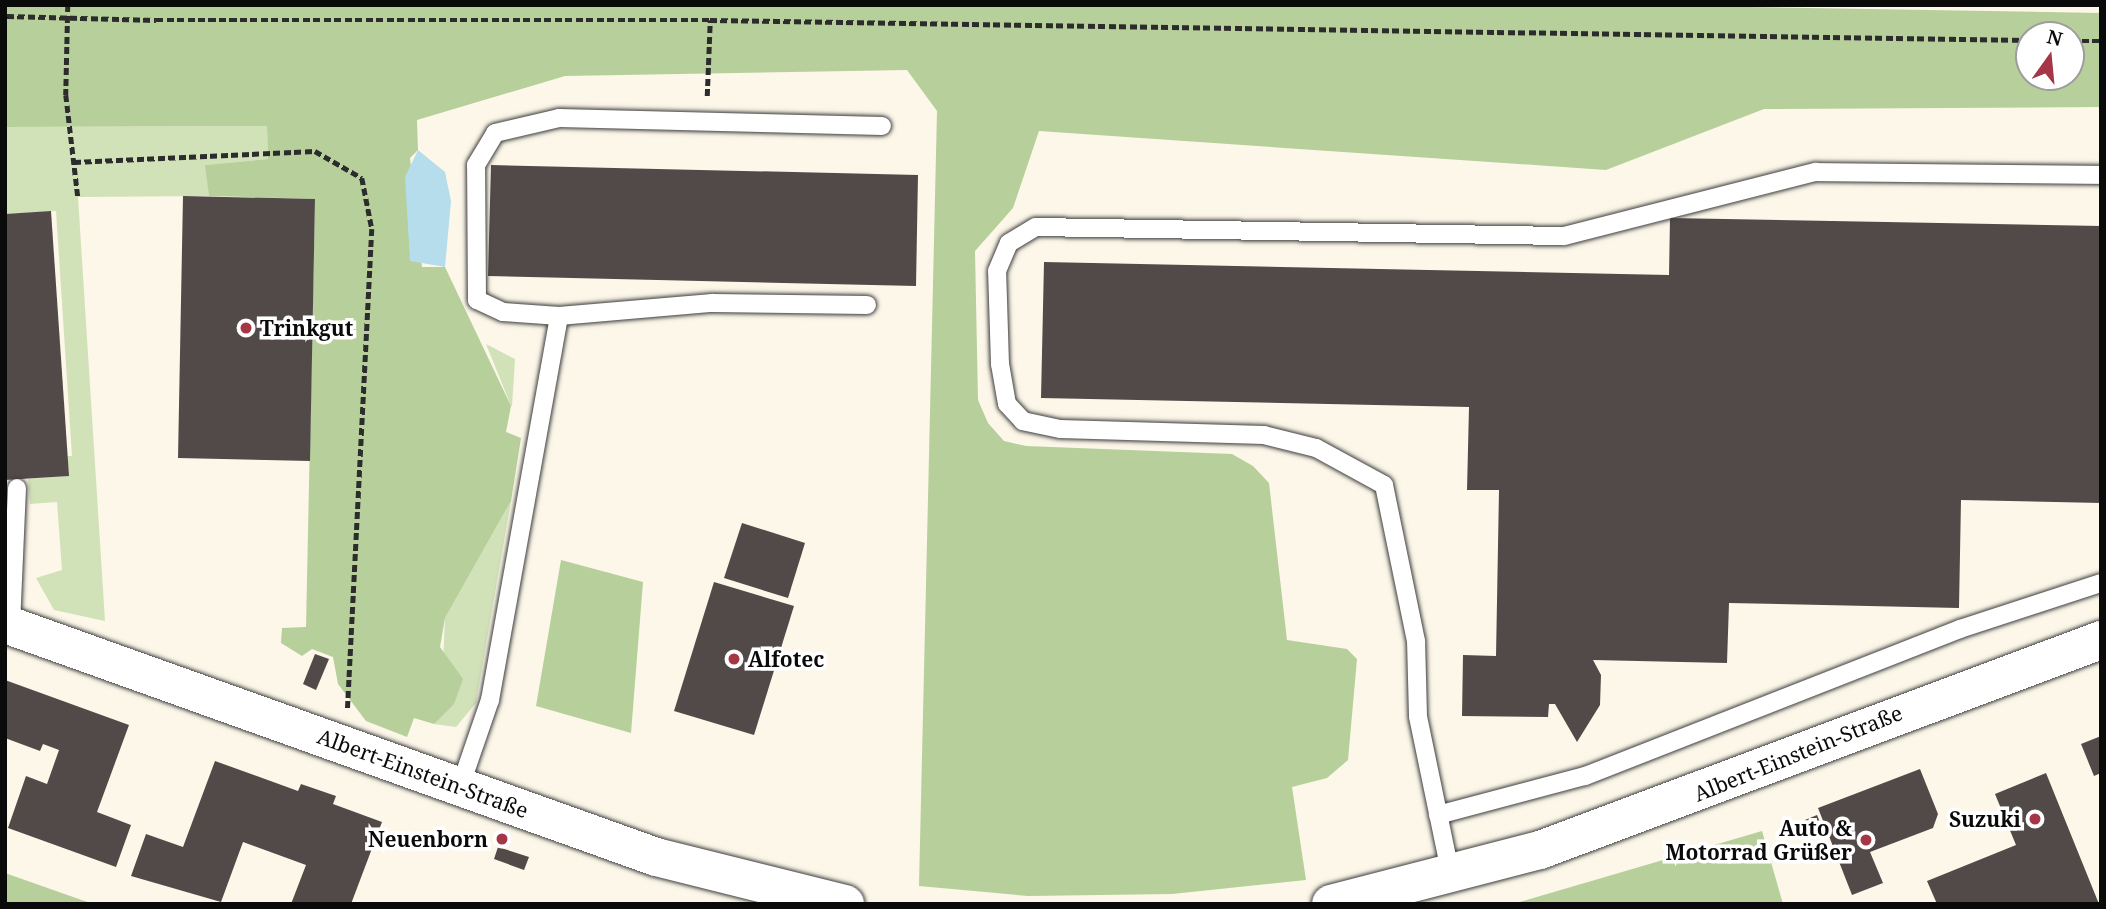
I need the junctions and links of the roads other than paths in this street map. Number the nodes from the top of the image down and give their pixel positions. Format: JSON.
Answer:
{"nodes":[{"id":1,"x":882,"y":126,"type":"dead end"},
{"id":2,"x":2101,"y":175,"type":"edge"},
{"id":3,"x":867,"y":305,"type":"dead end"},
{"id":4,"x":559,"y":316,"type":"junction"},
{"id":5,"x":17,"y":488,"type":"dead end"},
{"id":6,"x":2101,"y":583,"type":"edge"},
{"id":7,"x":8,"y":624,"type":"edge"},
{"id":8,"x":2101,"y":640,"type":"edge"},
{"id":9,"x":460,"y":787,"type":"junction"},
{"id":10,"x":1438,"y":815,"type":"junction"},
{"id":11,"x":1451,"y":877,"type":"junction"},
{"id":12,"x":845,"y":904,"type":"edge"},
{"id":13,"x":1331,"y":904,"type":"edge"}],
"edges":[{"from":1,"to":4,"type":"lane"},
{"from":2,"to":10,"type":"lane"},
{"from":3,"to":4,"type":"lane"},
{"from":4,"to":9,"type":"lane"},
{"from":5,"to":7,"type":"lane"},
{"from":6,"to":10,"type":"lane"},
{"from":7,"to":9,"type":"street","name":"Albert-Einstein-Straße"},
{"from":8,"to":11,"type":"street","name":"Albert-Einstein-Straße"},
{"from":9,"to":12,"type":"street","name":"Albert-Einstein-Straße"},
{"from":10,"to":11,"type":"lane"},
{"from":11,"to":13,"type":"street","name":"Albert-Einstein-Straße"}]}
